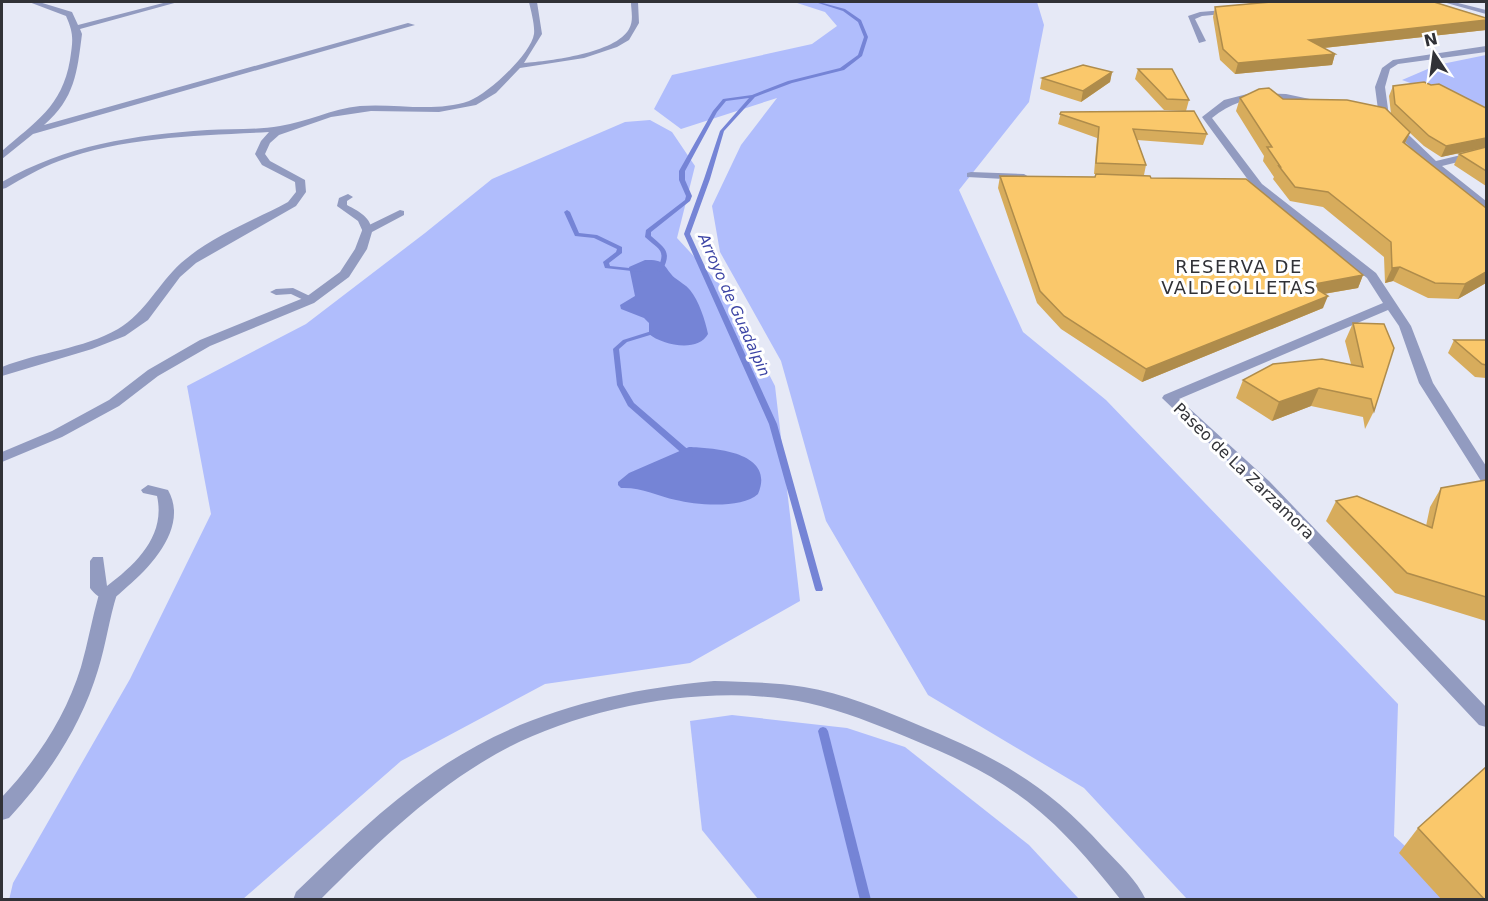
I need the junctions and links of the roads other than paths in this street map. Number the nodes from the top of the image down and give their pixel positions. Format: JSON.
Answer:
{"nodes":[{"id":1,"x":33,"y":2,"type":"edge"},
{"id":2,"x":174,"y":2,"type":"edge"},
{"id":3,"x":533,"y":2,"type":"edge"},
{"id":4,"x":634,"y":2,"type":"edge"},
{"id":5,"x":1447,"y":2,"type":"edge"},
{"id":6,"x":1237,"y":10,"type":"edge"},
{"id":7,"x":1486,"y":12,"type":"edge"},
{"id":8,"x":411,"y":25,"type":"dead end"},
{"id":9,"x":75,"y":28,"type":"junction"},
{"id":10,"x":1202,"y":41,"type":"dead end"},
{"id":11,"x":1486,"y":49,"type":"edge"},
{"id":12,"x":518,"y":66,"type":"junction"},
{"id":13,"x":1326,"y":104,"type":"edge"},
{"id":14,"x":282,"y":129,"type":"junction"},
{"id":15,"x":29,"y":132,"type":"junction"},
{"id":16,"x":1486,"y":152,"type":"edge"},
{"id":17,"x":2,"y":156,"type":"edge"},
{"id":18,"x":1434,"y":165,"type":"junction"},
{"id":19,"x":971,"y":175,"type":"dead end"},
{"id":20,"x":1034,"y":177,"type":"edge"},
{"id":21,"x":2,"y":186,"type":"edge"},
{"id":22,"x":348,"y":197,"type":"dead end"},
{"id":23,"x":1486,"y":206,"type":"edge"},
{"id":24,"x":400,"y":213,"type":"dead end"},
{"id":25,"x":362,"y":234,"type":"junction"},
{"id":26,"x":276,"y":292,"type":"dead end"},
{"id":27,"x":310,"y":300,"type":"junction"},
{"id":28,"x":1391,"y":304,"type":"junction"},
{"id":29,"x":2,"y":372,"type":"edge"},
{"id":30,"x":2,"y":457,"type":"edge"},
{"id":31,"x":1486,"y":477,"type":"edge"},
{"id":32,"x":148,"y":490,"type":"dead end"},
{"id":33,"x":98,"y":561,"type":"dead end"},
{"id":34,"x":108,"y":594,"type":"junction"},
{"id":35,"x":1486,"y":719,"type":"edge"},
{"id":36,"x":2,"y":811,"type":"edge"},
{"id":37,"x":304,"y":900,"type":"edge"},
{"id":38,"x":1135,"y":900,"type":"edge"}],
"edges":[{"from":1,"to":9,"type":"street"},
{"from":2,"to":9,"type":"street"},
{"from":3,"to":12,"type":"street"},
{"from":4,"to":12,"type":"street"},
{"from":5,"to":7,"type":"street"},
{"from":6,"to":10,"type":"street"},
{"from":8,"to":15,"type":"street"},
{"from":9,"to":15,"type":"street"},
{"from":11,"to":18,"type":"street"},
{"from":12,"to":14,"type":"street"},
{"from":13,"to":28,"type":"street"},
{"from":14,"to":21,"type":"street"},
{"from":14,"to":29,"type":"street"},
{"from":15,"to":17,"type":"street"},
{"from":16,"to":18,"type":"street"},
{"from":18,"to":23,"type":"street"},
{"from":19,"to":20,"type":"street"},
{"from":22,"to":25,"type":"lane"},
{"from":24,"to":25,"type":"street"},
{"from":25,"to":27,"type":"street"},
{"from":26,"to":27,"type":"lane"},
{"from":27,"to":30,"type":"street"},
{"from":28,"to":31,"type":"street"},
{"from":28,"to":35,"type":"street","name":"Paseo de La Zarzamora"},
{"from":32,"to":34,"type":"lane"},
{"from":33,"to":34,"type":"lane"},
{"from":34,"to":36,"type":"street"},
{"from":37,"to":38,"type":"street"}]}
